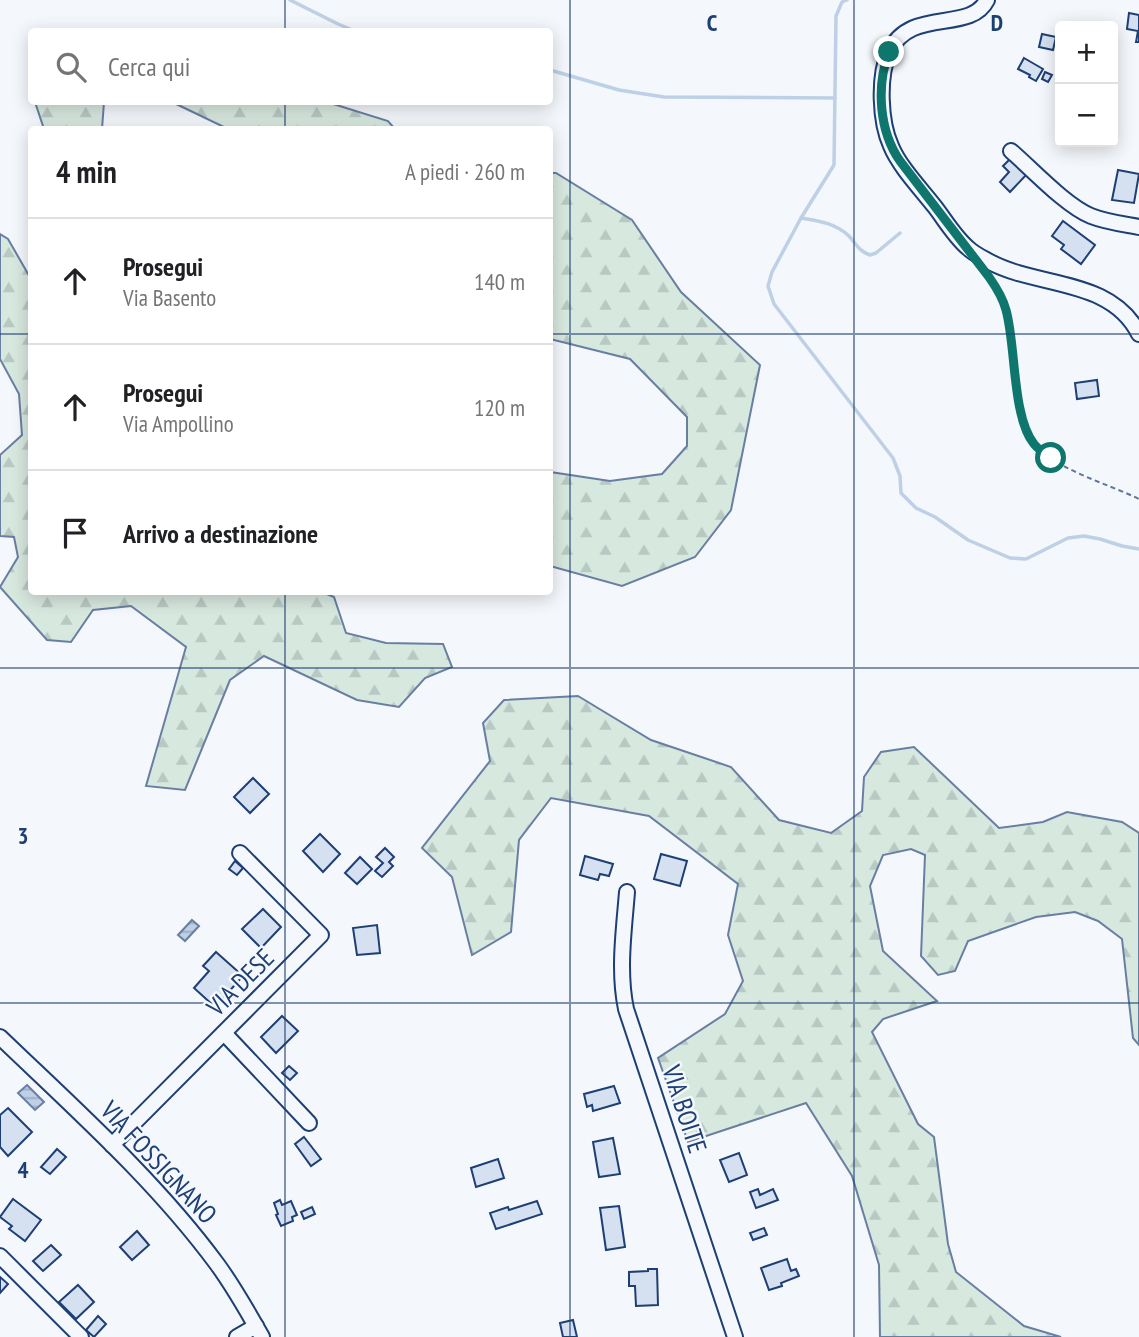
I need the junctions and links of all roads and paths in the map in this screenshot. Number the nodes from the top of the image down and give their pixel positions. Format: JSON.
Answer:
{"nodes":[{"id":1,"x":988,"y":0,"type":"edge"},
{"id":2,"x":1011,"y":150,"type":"dead end"},
{"id":3,"x":1139,"y":227,"type":"edge"},
{"id":4,"x":989,"y":277,"type":"dead end"},
{"id":5,"x":1139,"y":334,"type":"edge"},
{"id":6,"x":1139,"y":499,"type":"edge"},
{"id":7,"x":240,"y":853,"type":"dead end"},
{"id":8,"x":627,"y":892,"type":"dead end"},
{"id":9,"x":224,"y":1033,"type":"junction"},
{"id":10,"x":0,"y":1037,"type":"edge"},
{"id":11,"x":309,"y":1122,"type":"dead end"},
{"id":12,"x":112,"y":1145,"type":"junction"},
{"id":13,"x":0,"y":1256,"type":"edge"},
{"id":14,"x":259,"y":1331,"type":"edge"},
{"id":15,"x":81,"y":1337,"type":"edge"},
{"id":16,"x":237,"y":1337,"type":"edge"},
{"id":17,"x":735,"y":1337,"type":"edge"}],
"edges":[{"from":1,"to":5,"type":"street"},
{"from":2,"to":3,"type":"street"},
{"from":4,"to":6,"type":"path"},
{"from":7,"to":9,"type":"street","name":"VIA DESE"},
{"from":8,"to":17,"type":"street","name":"VIA BOITE"},
{"from":9,"to":11,"type":"street"},
{"from":9,"to":12,"type":"street","name":"VIA DESE"},
{"from":10,"to":12,"type":"street","name":"VIA FOSSIGNANO"},
{"from":12,"to":14,"type":"street","name":"VIA FOSSIGNANO"},
{"from":13,"to":15,"type":"street"},
{"from":14,"to":16,"type":"street"}]}
